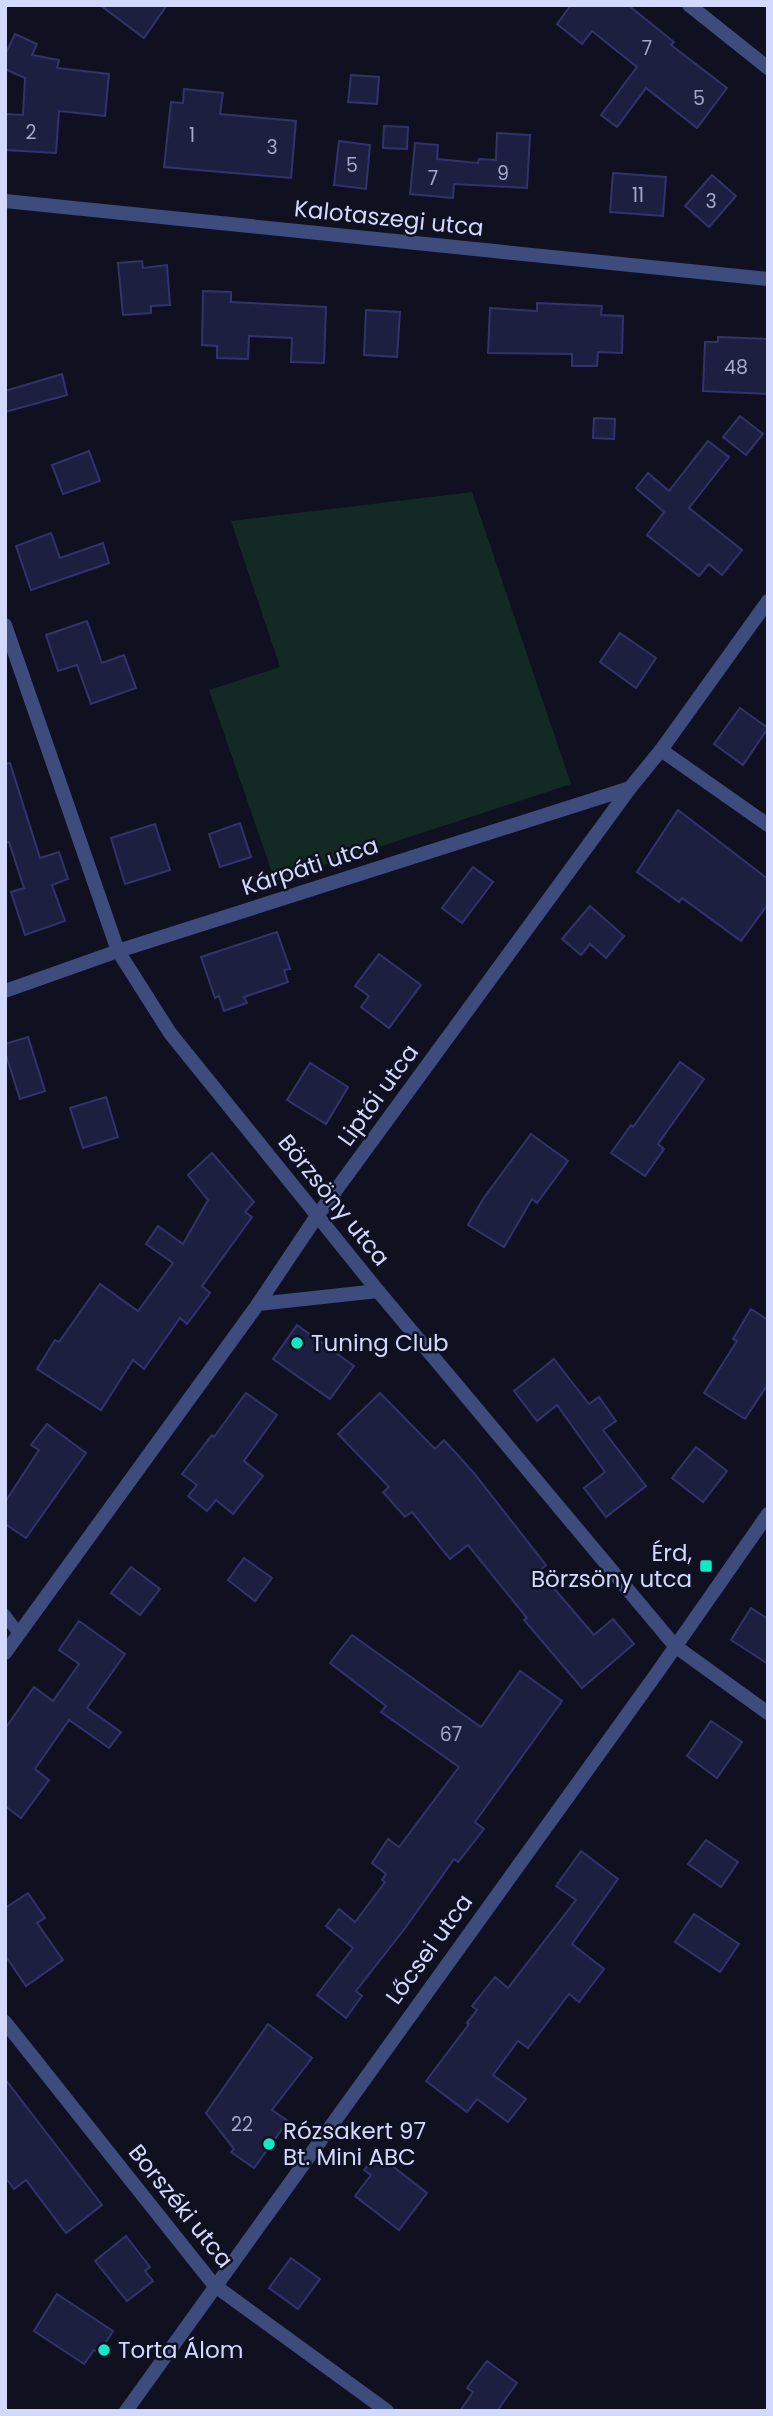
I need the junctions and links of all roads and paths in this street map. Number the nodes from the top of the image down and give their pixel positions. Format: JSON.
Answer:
{"nodes":[{"id":1,"x":689,"y":5,"type":"edge"},
{"id":2,"x":768,"y":68,"type":"edge"},
{"id":3,"x":5,"y":201,"type":"edge"},
{"id":4,"x":768,"y":279,"type":"edge"},
{"id":5,"x":768,"y":601,"type":"edge"},
{"id":6,"x":5,"y":625,"type":"edge"},
{"id":7,"x":661,"y":750,"type":"junction"},
{"id":8,"x":630,"y":788,"type":"junction"},
{"id":9,"x":768,"y":825,"type":"edge"},
{"id":10,"x":118,"y":951,"type":"junction"},
{"id":11,"x":5,"y":991,"type":"edge"},
{"id":12,"x":317,"y":1216,"type":"junction"},
{"id":13,"x":379,"y":1291,"type":"junction"},
{"id":14,"x":258,"y":1304,"type":"junction"},
{"id":15,"x":768,"y":1514,"type":"edge"},
{"id":16,"x":5,"y":1615,"type":"edge"},
{"id":17,"x":19,"y":1634,"type":"junction"},
{"id":18,"x":675,"y":1646,"type":"junction"},
{"id":19,"x":5,"y":1653,"type":"edge"},
{"id":20,"x":768,"y":1713,"type":"edge"},
{"id":21,"x":5,"y":2022,"type":"edge"},
{"id":22,"x":214,"y":2286,"type":"junction"},
{"id":23,"x":126,"y":2411,"type":"edge"},
{"id":24,"x":387,"y":2411,"type":"edge"}],
"edges":[{"from":1,"to":2,"type":"street"},
{"from":3,"to":4,"type":"street","name":"Kalotaszegi utca"},
{"from":5,"to":7,"type":"street","name":"Liptói utca"},
{"from":6,"to":10,"type":"street","name":"Börzsöny utca"},
{"from":7,"to":8,"type":"street","name":"Liptói utca"},
{"from":7,"to":9,"type":"street"},
{"from":8,"to":10,"type":"street","name":"Kárpáti utca"},
{"from":8,"to":12,"type":"street","name":"Liptói utca"},
{"from":10,"to":11,"type":"street","name":"Kárpáti utca"},
{"from":10,"to":12,"type":"street","name":"Börzsöny utca"},
{"from":12,"to":13,"type":"street","name":"Börzsöny utca"},
{"from":12,"to":14,"type":"street","name":"Liptói utca"},
{"from":13,"to":14,"type":"street"},
{"from":13,"to":18,"type":"street","name":"Börzsöny utca"},
{"from":14,"to":17,"type":"street","name":"Liptói utca"},
{"from":15,"to":18,"type":"street","name":"Lőcsei utca"},
{"from":16,"to":17,"type":"lane"},
{"from":17,"to":19,"type":"street","name":"Liptói utca"},
{"from":18,"to":20,"type":"street","name":"Börzsöny utca"},
{"from":18,"to":22,"type":"street","name":"Lőcsei utca"},
{"from":21,"to":22,"type":"street","name":"Borszéki utca"},
{"from":22,"to":23,"type":"street","name":"Lőcsei utca"},
{"from":22,"to":24,"type":"street","name":"Borszéki utca"}]}
